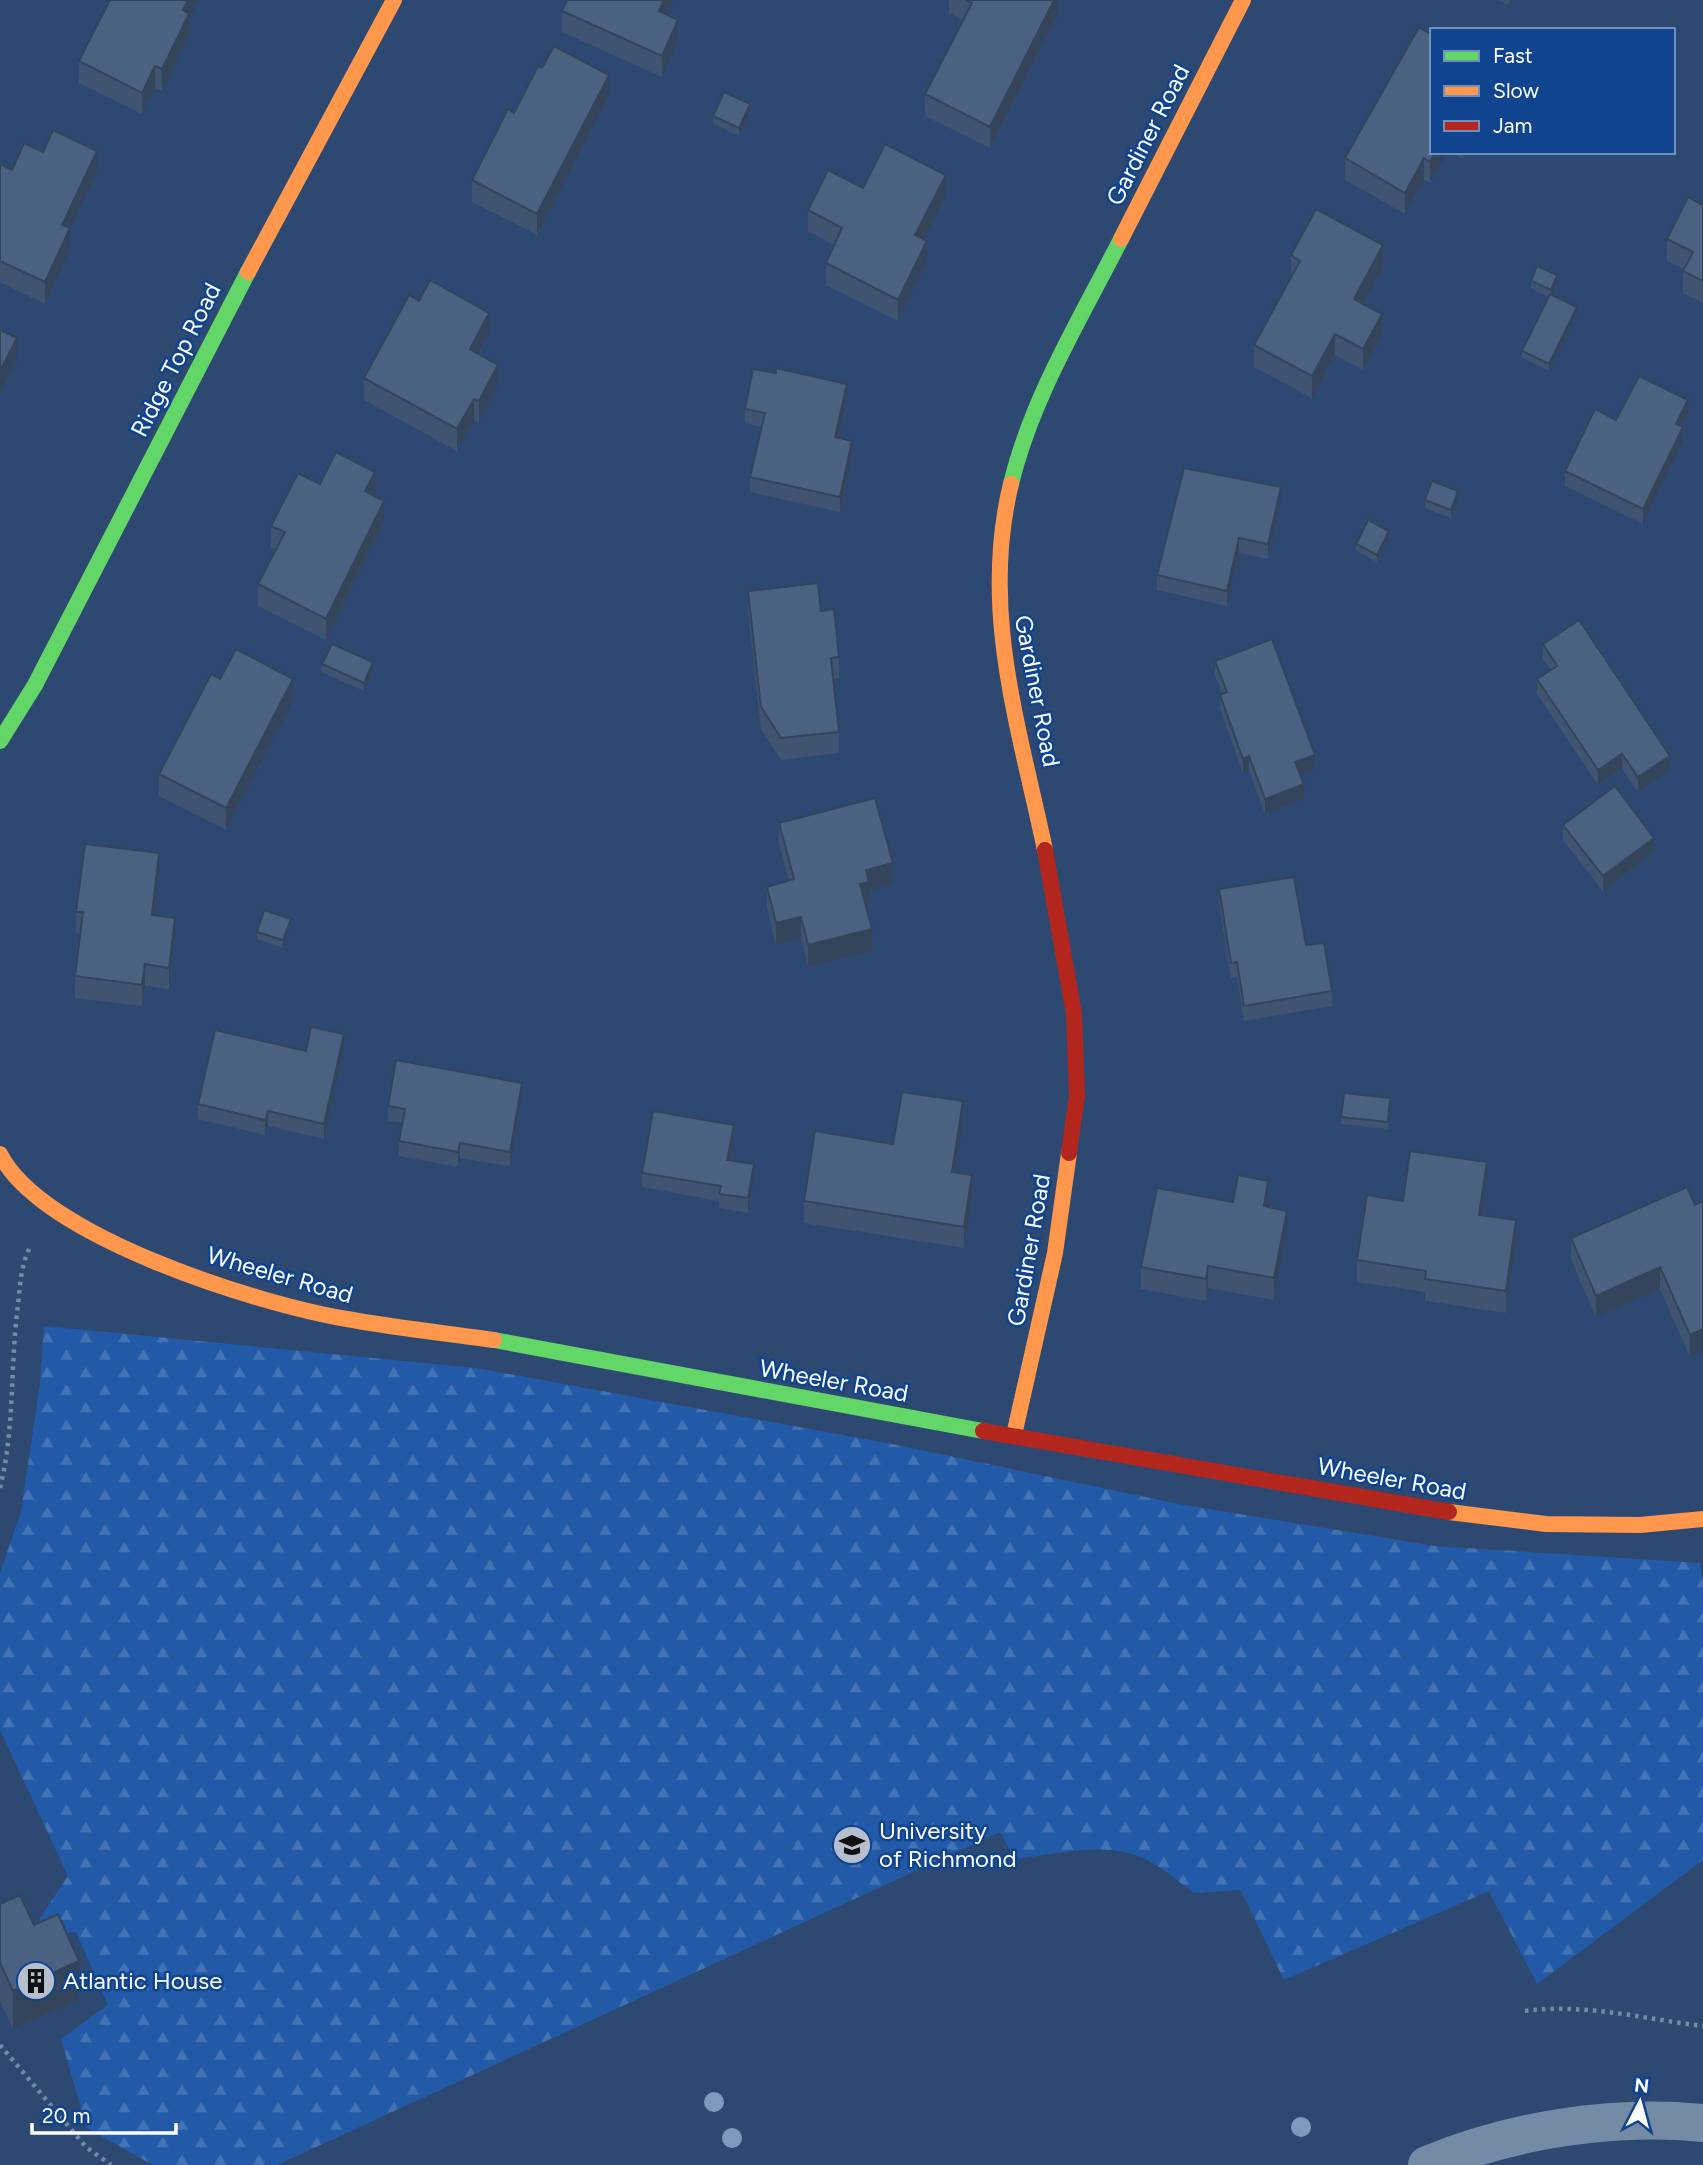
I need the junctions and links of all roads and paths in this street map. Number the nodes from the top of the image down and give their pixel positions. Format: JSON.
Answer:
{"nodes":[{"id":1,"x":394,"y":0,"type":"edge"},
{"id":2,"x":1244,"y":0,"type":"edge"},
{"id":3,"x":0,"y":741,"type":"edge"},
{"id":4,"x":0,"y":1154,"type":"edge"},
{"id":5,"x":49,"y":1208,"type":"junction"},
{"id":6,"x":1014,"y":1435,"type":"junction"},
{"id":7,"x":0,"y":1488,"type":"edge"},
{"id":8,"x":1703,"y":1519,"type":"edge"},
{"id":9,"x":1525,"y":2011,"type":"dead end"},
{"id":10,"x":1703,"y":2026,"type":"edge"},
{"id":11,"x":0,"y":2045,"type":"edge"},
{"id":12,"x":1703,"y":2123,"type":"edge"},
{"id":13,"x":111,"y":2165,"type":"edge"},
{"id":14,"x":1427,"y":2165,"type":"edge"}],
"edges":[{"from":1,"to":3,"type":"street","name":"Ridge Top Road"},
{"from":2,"to":6,"type":"street","name":"Gardiner Road"},
{"from":4,"to":5,"type":"street","name":"Wheeler Road"},
{"from":5,"to":6,"type":"street","name":"Wheeler Road"},
{"from":5,"to":7,"type":"path"},
{"from":6,"to":8,"type":"street","name":"Wheeler Road"},
{"from":9,"to":10,"type":"path"},
{"from":11,"to":13,"type":"path"},
{"from":12,"to":14,"type":"street"}]}
